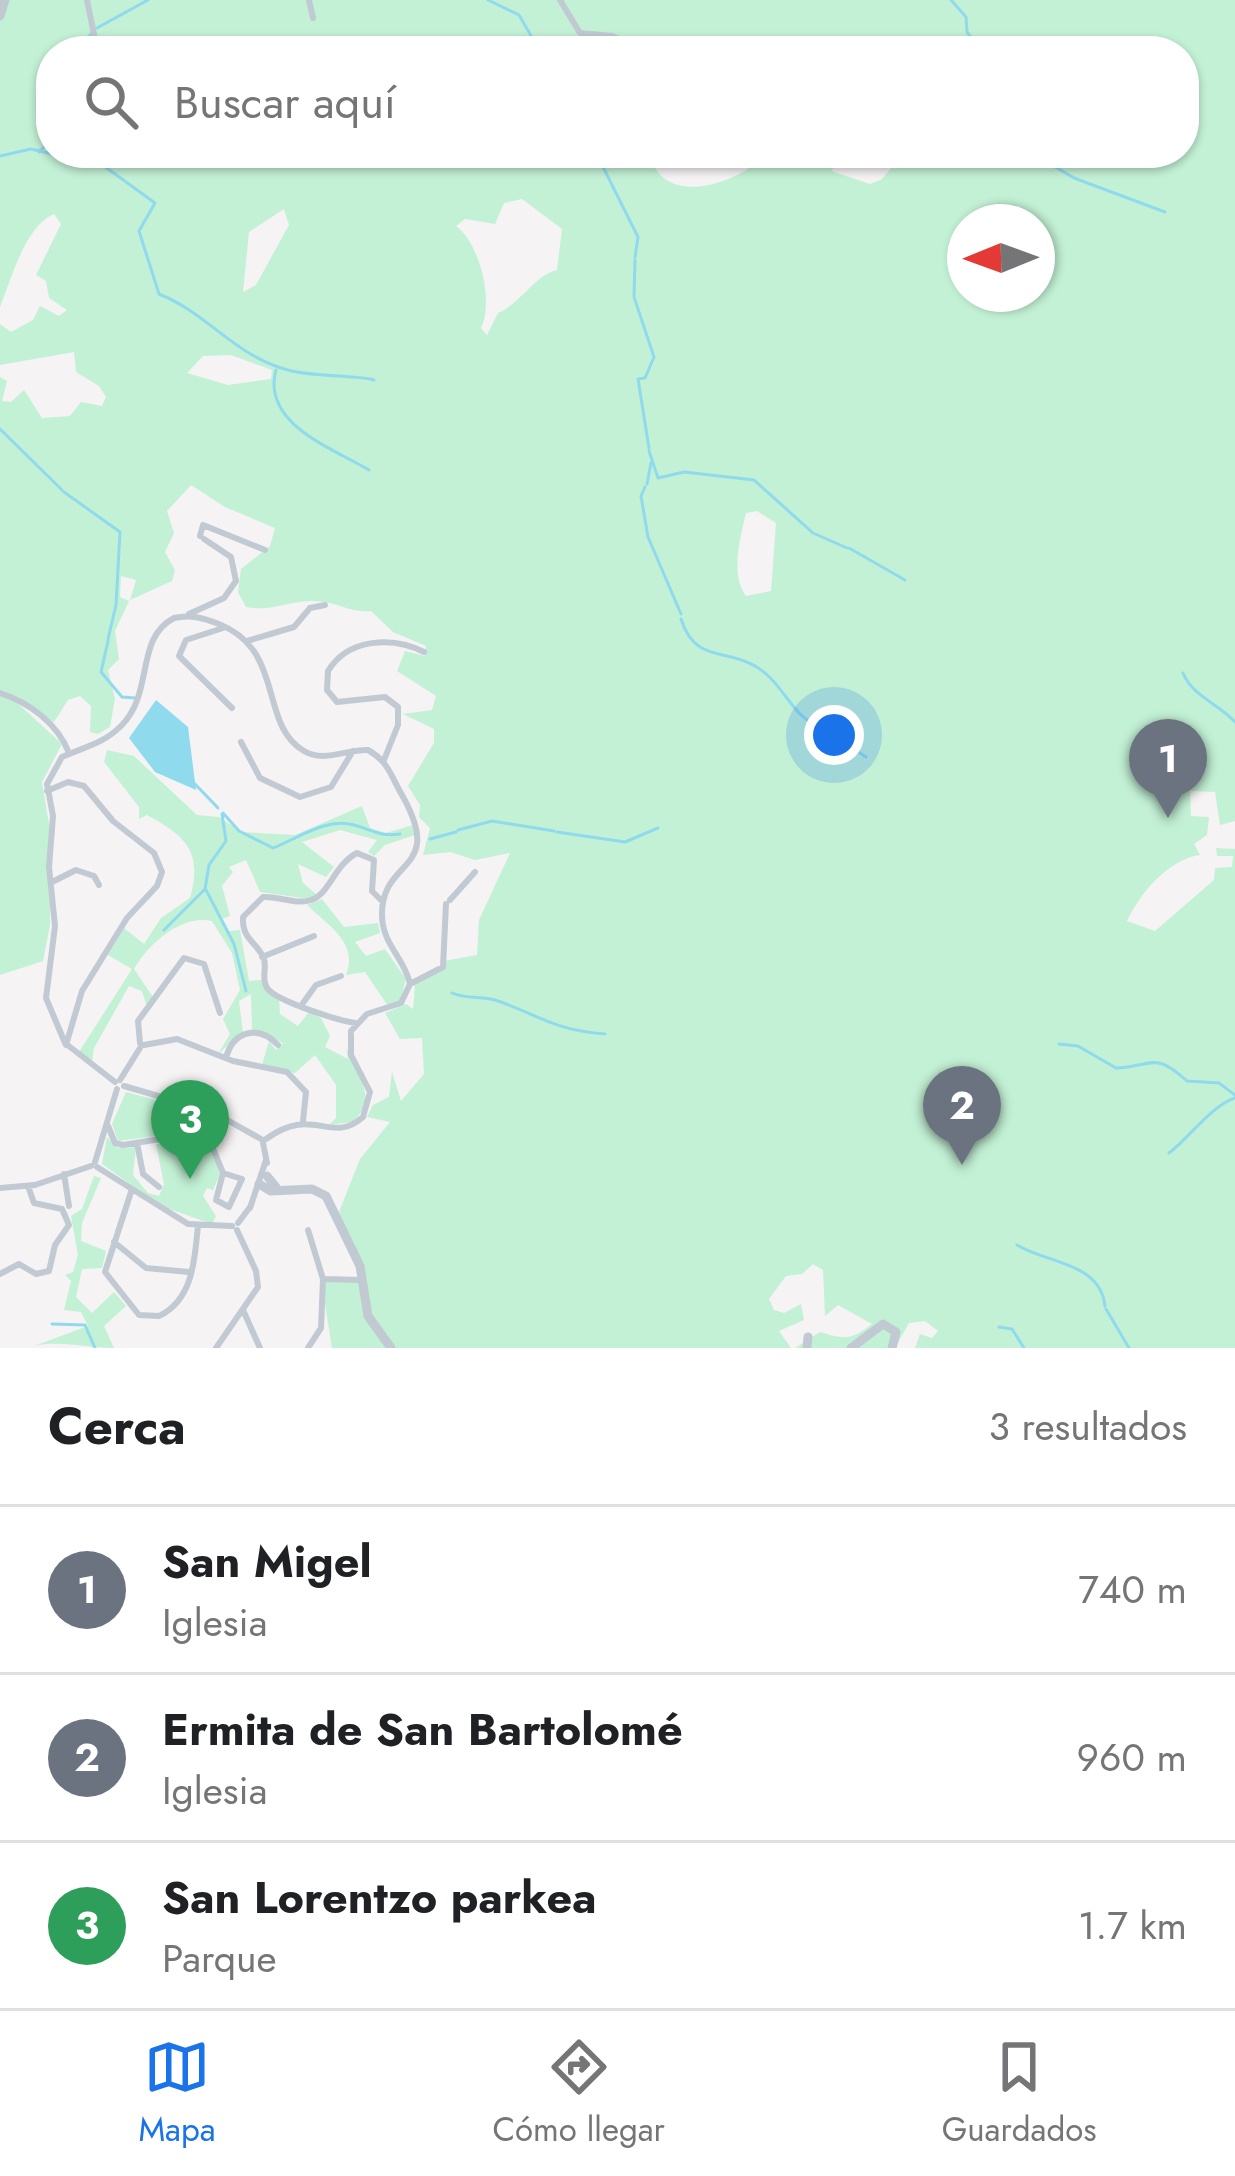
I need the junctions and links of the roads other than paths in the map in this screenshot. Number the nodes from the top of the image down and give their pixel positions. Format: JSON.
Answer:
{"nodes":[{"id":1,"x":4,"y":0,"type":"edge"},
{"id":2,"x":87,"y":0,"type":"edge"},
{"id":3,"x":309,"y":0,"type":"edge"},
{"id":4,"x":560,"y":0,"type":"edge"},
{"id":5,"x":0,"y":16,"type":"edge"},
{"id":6,"x":313,"y":18,"type":"dead end"},
{"id":7,"x":94,"y":36,"type":"edge"},
{"id":8,"x":613,"y":36,"type":"edge"},
{"id":9,"x":265,"y":550,"type":"dead end"},
{"id":10,"x":325,"y":605,"type":"dead end"},
{"id":11,"x":195,"y":612,"type":"junction"},
{"id":12,"x":217,"y":627,"type":"junction"},
{"id":13,"x":255,"y":643,"type":"junction"},
{"id":14,"x":424,"y":652,"type":"dead end"},
{"id":15,"x":0,"y":693,"type":"edge"},
{"id":16,"x":232,"y":708,"type":"dead end"},
{"id":17,"x":241,"y":742,"type":"dead end"},
{"id":18,"x":349,"y":752,"type":"junction"},
{"id":19,"x":390,"y":752,"type":"junction"},
{"id":20,"x":69,"y":753,"type":"junction"},
{"id":21,"x":384,"y":760,"type":"junction"},
{"id":22,"x":391,"y":772,"type":"junction"},
{"id":23,"x":52,"y":784,"type":"junction"},
{"id":24,"x":476,"y":872,"type":"dead end"},
{"id":25,"x":54,"y":875,"type":"junction"},
{"id":26,"x":99,"y":885,"type":"dead end"},
{"id":27,"x":383,"y":902,"type":"junction"},
{"id":28,"x":314,"y":936,"type":"dead end"},
{"id":29,"x":266,"y":959,"type":"junction"},
{"id":30,"x":408,"y":974,"type":"junction"},
{"id":31,"x":340,"y":976,"type":"dead end"},
{"id":32,"x":423,"y":977,"type":"junction"},
{"id":33,"x":410,"y":984,"type":"junction"},
{"id":34,"x":303,"y":1004,"type":"junction"},
{"id":35,"x":220,"y":1013,"type":"dead end"},
{"id":36,"x":354,"y":1027,"type":"junction"},
{"id":37,"x":65,"y":1035,"type":"junction"},
{"id":38,"x":142,"y":1045,"type":"junction"},
{"id":39,"x":278,"y":1045,"type":"dead end"},
{"id":40,"x":226,"y":1058,"type":"junction"},
{"id":41,"x":119,"y":1084,"type":"junction"},
{"id":42,"x":213,"y":1112,"type":"junction"},
{"id":43,"x":305,"y":1119,"type":"junction"},
{"id":44,"x":108,"y":1126,"type":"junction"},
{"id":45,"x":206,"y":1132,"type":"junction"},
{"id":46,"x":263,"y":1141,"type":"junction"},
{"id":47,"x":137,"y":1143,"type":"junction"},
{"id":48,"x":94,"y":1165,"type":"junction"},
{"id":49,"x":223,"y":1173,"type":"junction"},
{"id":50,"x":64,"y":1174,"type":"junction"},
{"id":51,"x":28,"y":1186,"type":"junction"},
{"id":52,"x":266,"y":1186,"type":"junction"},
{"id":53,"x":0,"y":1187,"type":"edge"},
{"id":54,"x":159,"y":1187,"type":"dead end"},
{"id":55,"x":133,"y":1194,"type":"junction"},
{"id":56,"x":69,"y":1206,"type":"dead end"},
{"id":57,"x":198,"y":1226,"type":"junction"},
{"id":58,"x":236,"y":1226,"type":"junction"},
{"id":59,"x":308,"y":1230,"type":"dead end"},
{"id":60,"x":113,"y":1242,"type":"junction"},
{"id":61,"x":189,"y":1272,"type":"junction"},
{"id":62,"x":357,"y":1273,"type":"junction"},
{"id":63,"x":0,"y":1274,"type":"edge"},
{"id":64,"x":323,"y":1279,"type":"junction"},
{"id":65,"x":245,"y":1315,"type":"junction"},
{"id":66,"x":216,"y":1348,"type":"edge"},
{"id":67,"x":260,"y":1348,"type":"edge"},
{"id":68,"x":308,"y":1348,"type":"edge"},
{"id":69,"x":391,"y":1348,"type":"edge"},
{"id":70,"x":851,"y":1348,"type":"edge"},
{"id":71,"x":892,"y":1348,"type":"edge"}],
"edges":[{"from":1,"to":5,"type":"street"},
{"from":2,"to":7,"type":"street"},
{"from":3,"to":6,"type":"street"},
{"from":4,"to":8,"type":"street"},
{"from":9,"to":11,"type":"street"},
{"from":10,"to":13,"type":"street"},
{"from":11,"to":12,"type":"street"},
{"from":11,"to":20,"type":"street"},
{"from":12,"to":13,"type":"street"},
{"from":12,"to":16,"type":"street"},
{"from":13,"to":18,"type":"street"},
{"from":14,"to":19,"type":"street"},
{"from":15,"to":20,"type":"street"},
{"from":17,"to":18,"type":"street"},
{"from":18,"to":21,"type":"street"},
{"from":19,"to":21,"type":"street"},
{"from":19,"to":22,"type":"street"},
{"from":20,"to":23,"type":"street"},
{"from":21,"to":22,"type":"street"},
{"from":22,"to":27,"type":"street"},
{"from":23,"to":25,"type":"street"},
{"from":23,"to":37,"type":"street"},
{"from":24,"to":32,"type":"street"},
{"from":25,"to":26,"type":"street"},
{"from":25,"to":37,"type":"street"},
{"from":27,"to":29,"type":"street"},
{"from":27,"to":30,"type":"street"},
{"from":28,"to":29,"type":"street"},
{"from":29,"to":34,"type":"street"},
{"from":30,"to":32,"type":"street"},
{"from":30,"to":33,"type":"street"},
{"from":31,"to":34,"type":"street"},
{"from":32,"to":33,"type":"street"},
{"from":33,"to":36,"type":"street"},
{"from":34,"to":36,"type":"street"},
{"from":35,"to":38,"type":"street"},
{"from":36,"to":43,"type":"street"},
{"from":37,"to":41,"type":"street"},
{"from":38,"to":40,"type":"street"},
{"from":38,"to":41,"type":"street"},
{"from":39,"to":40,"type":"street"},
{"from":40,"to":43,"type":"street"},
{"from":41,"to":42,"type":"street"},
{"from":41,"to":44,"type":"street"},
{"from":42,"to":45,"type":"street"},
{"from":42,"to":46,"type":"street"},
{"from":43,"to":46,"type":"street"},
{"from":44,"to":47,"type":"street"},
{"from":44,"to":48,"type":"street"},
{"from":45,"to":47,"type":"street"},
{"from":45,"to":49,"type":"street"},
{"from":46,"to":52,"type":"street"},
{"from":47,"to":54,"type":"street"},
{"from":48,"to":50,"type":"street"},
{"from":48,"to":55,"type":"street"},
{"from":49,"to":49,"type":"street"},
{"from":50,"to":51,"type":"street"},
{"from":50,"to":56,"type":"street"},
{"from":51,"to":53,"type":"street"},
{"from":51,"to":63,"type":"street"},
{"from":52,"to":58,"type":"street"},
{"from":52,"to":62,"type":"street"},
{"from":55,"to":57,"type":"street"},
{"from":55,"to":60,"type":"street"},
{"from":57,"to":58,"type":"street"},
{"from":57,"to":61,"type":"street"},
{"from":58,"to":65,"type":"street"},
{"from":59,"to":64,"type":"street"},
{"from":60,"to":61,"type":"street"},
{"from":60,"to":61,"type":"street"},
{"from":62,"to":64,"type":"street"},
{"from":62,"to":69,"type":"street"},
{"from":64,"to":68,"type":"street"},
{"from":65,"to":66,"type":"street"},
{"from":65,"to":67,"type":"street"},
{"from":70,"to":71,"type":"street"}]}
